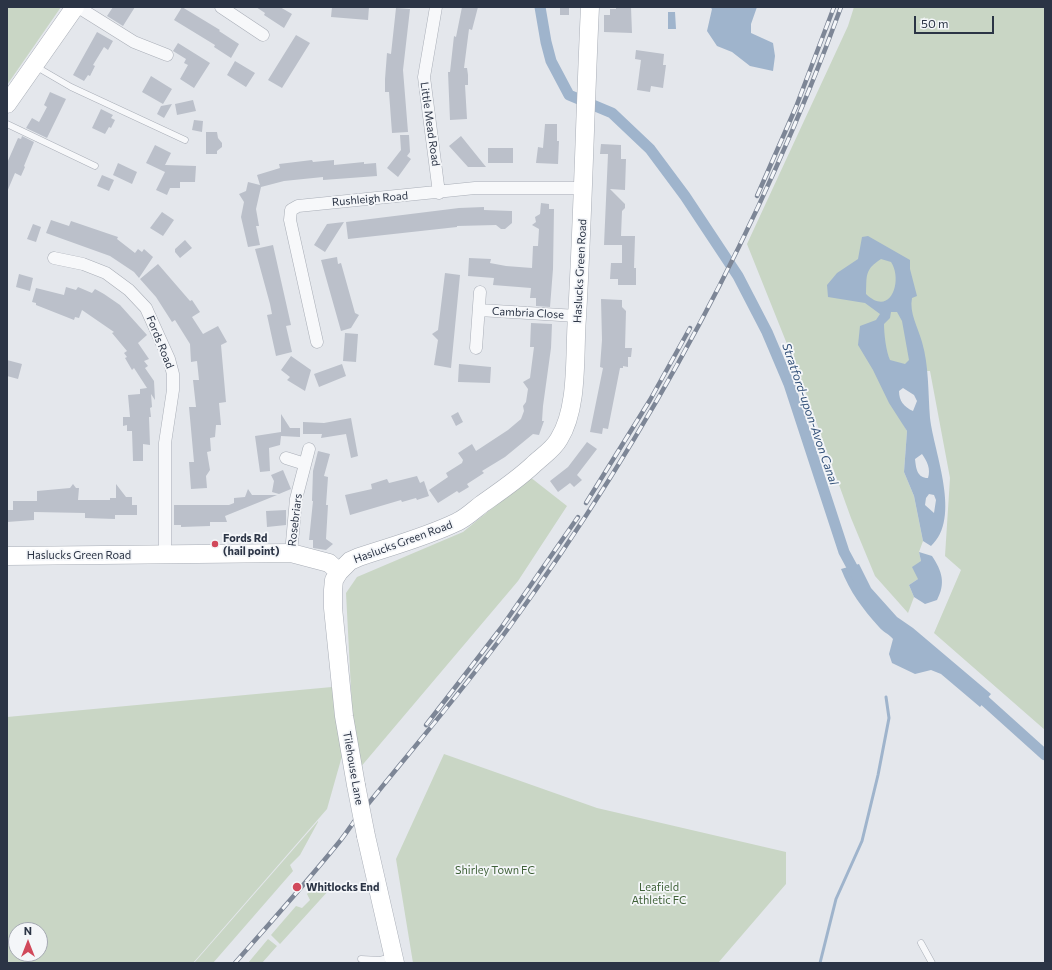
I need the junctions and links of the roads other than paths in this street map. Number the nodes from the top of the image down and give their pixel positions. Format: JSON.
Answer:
{"nodes":[{"id":1,"x":75,"y":7,"type":"edge"},
{"id":2,"x":78,"y":7,"type":"edge"},
{"id":3,"x":221,"y":7,"type":"edge"},
{"id":4,"x":436,"y":7,"type":"edge"},
{"id":5,"x":590,"y":7,"type":"edge"},
{"id":6,"x":263,"y":35,"type":"dead end"},
{"id":7,"x":167,"y":55,"type":"dead end"},
{"id":8,"x":34,"y":65,"type":"junction"},
{"id":9,"x":7,"y":104,"type":"edge"},
{"id":10,"x":7,"y":124,"type":"edge"},
{"id":11,"x":185,"y":140,"type":"dead end"},
{"id":12,"x":95,"y":166,"type":"dead end"},
{"id":13,"x":584,"y":188,"type":"junction"},
{"id":14,"x":439,"y":193,"type":"junction"},
{"id":15,"x":54,"y":258,"type":"dead end"},
{"id":16,"x":480,"y":292,"type":"dead end"},
{"id":17,"x":479,"y":310,"type":"junction"},
{"id":18,"x":577,"y":316,"type":"junction"},
{"id":19,"x":317,"y":342,"type":"dead end"},
{"id":20,"x":476,"y":348,"type":"dead end"},
{"id":21,"x":309,"y":449,"type":"dead end"},
{"id":22,"x":286,"y":458,"type":"dead end"},
{"id":23,"x":305,"y":464,"type":"junction"},
{"id":24,"x":291,"y":553,"type":"junction"},
{"id":25,"x":164,"y":555,"type":"junction"},
{"id":26,"x":7,"y":556,"type":"edge"},
{"id":27,"x":339,"y":572,"type":"junction"},
{"id":28,"x":921,"y":943,"type":"dead end"},
{"id":29,"x":361,"y":959,"type":"dead end"},
{"id":30,"x":394,"y":960,"type":"edge"},
{"id":31,"x":932,"y":963,"type":"edge"}],
"edges":[{"from":1,"to":8,"type":"street"},
{"from":2,"to":7,"type":"street"},
{"from":3,"to":6,"type":"street"},
{"from":4,"to":14,"type":"street","name":"Little Mead Road"},
{"from":5,"to":13,"type":"street","name":"Haslucks Green Road"},
{"from":8,"to":9,"type":"street"},
{"from":8,"to":11,"type":"lane"},
{"from":10,"to":12,"type":"lane"},
{"from":13,"to":14,"type":"street","name":"Rushleigh Road"},
{"from":13,"to":18,"type":"street","name":"Haslucks Green Road"},
{"from":14,"to":19,"type":"street","name":"Rushleigh Road"},
{"from":15,"to":25,"type":"street","name":"Fords Road"},
{"from":16,"to":17,"type":"street"},
{"from":17,"to":18,"type":"street","name":"Cambria Close"},
{"from":17,"to":20,"type":"street"},
{"from":18,"to":27,"type":"street","name":"Haslucks Green Road"},
{"from":21,"to":23,"type":"street","name":"Rosebriars"},
{"from":22,"to":23,"type":"street"},
{"from":23,"to":24,"type":"street","name":"Rosebriars"},
{"from":24,"to":25,"type":"street","name":"Haslucks Green Road"},
{"from":24,"to":27,"type":"street","name":"Haslucks Green Road"},
{"from":25,"to":26,"type":"street","name":"Haslucks Green Road"},
{"from":27,"to":30,"type":"street","name":"Tilehouse Lane","bridge":true},
{"from":28,"to":31,"type":"lane"},
{"from":29,"to":30,"type":"lane"}]}
